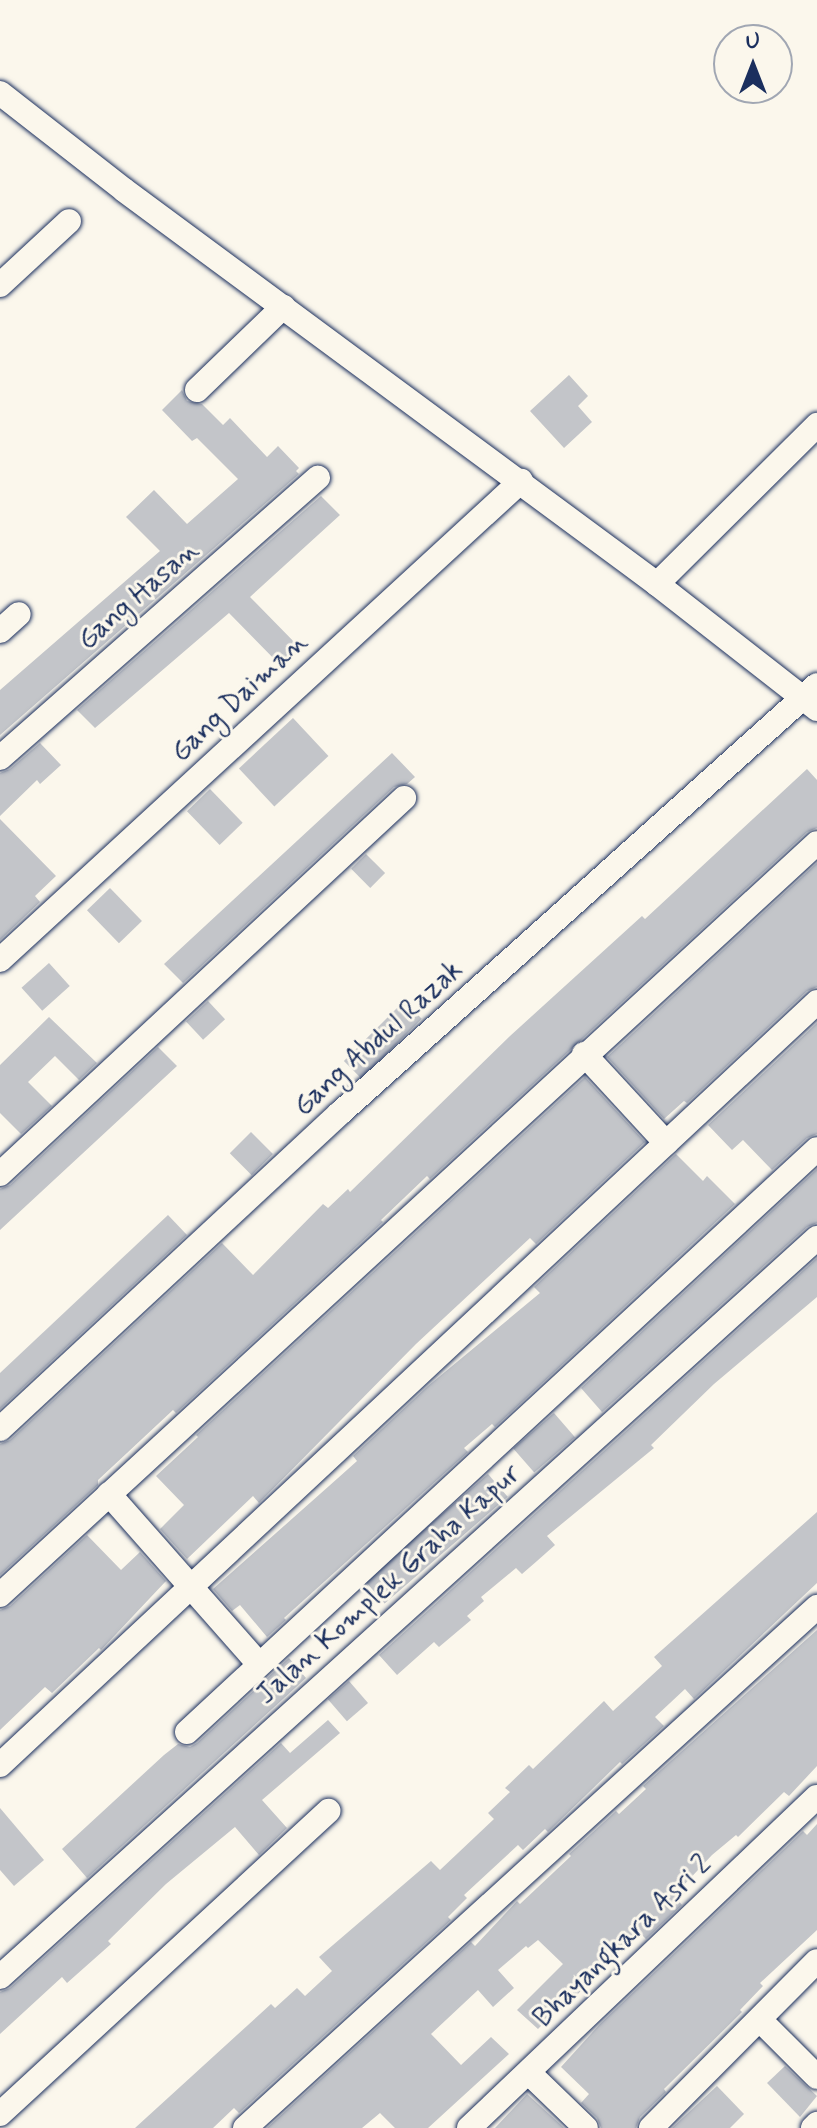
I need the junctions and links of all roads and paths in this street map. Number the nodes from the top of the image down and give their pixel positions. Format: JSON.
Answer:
{"nodes":[{"id":1,"x":0,"y":93,"type":"edge"},
{"id":2,"x":69,"y":221,"type":"dead end"},
{"id":3,"x":0,"y":285,"type":"edge"},
{"id":4,"x":283,"y":307,"type":"junction"},
{"id":5,"x":197,"y":390,"type":"dead end"},
{"id":6,"x":817,"y":425,"type":"edge"},
{"id":7,"x":318,"y":478,"type":"dead end"},
{"id":8,"x":521,"y":481,"type":"junction"},
{"id":9,"x":657,"y":584,"type":"junction"},
{"id":10,"x":19,"y":614,"type":"dead end"},
{"id":11,"x":0,"y":631,"type":"edge"},
{"id":12,"x":812,"y":697,"type":"edge"},
{"id":13,"x":0,"y":758,"type":"edge"},
{"id":14,"x":404,"y":798,"type":"dead end"},
{"id":15,"x":817,"y":843,"type":"edge"},
{"id":16,"x":0,"y":960,"type":"edge"},
{"id":17,"x":817,"y":1002,"type":"edge"},
{"id":18,"x":584,"y":1054,"type":"junction"},
{"id":19,"x":666,"y":1143,"type":"junction"},
{"id":20,"x":817,"y":1149,"type":"edge"},
{"id":21,"x":0,"y":1174,"type":"edge"},
{"id":22,"x":817,"y":1238,"type":"edge"},
{"id":23,"x":0,"y":1429,"type":"edge"},
{"id":24,"x":109,"y":1494,"type":"junction"},
{"id":25,"x":193,"y":1587,"type":"junction"},
{"id":26,"x":0,"y":1595,"type":"edge"},
{"id":27,"x":817,"y":1607,"type":"edge"},
{"id":28,"x":259,"y":1664,"type":"junction"},
{"id":29,"x":187,"y":1732,"type":"dead end"},
{"id":30,"x":0,"y":1765,"type":"edge"},
{"id":31,"x":817,"y":1797,"type":"edge"},
{"id":32,"x":328,"y":1811,"type":"dead end"},
{"id":33,"x":817,"y":1961,"type":"edge"},
{"id":34,"x":0,"y":1977,"type":"edge"},
{"id":35,"x":761,"y":2021,"type":"junction"},
{"id":36,"x":529,"y":2073,"type":"junction"},
{"id":37,"x":817,"y":2077,"type":"edge"},
{"id":38,"x":0,"y":2114,"type":"edge"},
{"id":39,"x":245,"y":2128,"type":"edge"},
{"id":40,"x":469,"y":2128,"type":"edge"},
{"id":41,"x":586,"y":2128,"type":"edge"},
{"id":42,"x":651,"y":2128,"type":"edge"}],
"edges":[{"from":1,"to":4,"type":"street"},
{"from":2,"to":3,"type":"street"},
{"from":4,"to":5,"type":"street"},
{"from":4,"to":8,"type":"street"},
{"from":6,"to":9,"type":"street"},
{"from":7,"to":13,"type":"street","name":"Gang Hasan"},
{"from":8,"to":9,"type":"street"},
{"from":8,"to":16,"type":"street","name":"Gang Daiman"},
{"from":9,"to":12,"type":"street"},
{"from":10,"to":11,"type":"street"},
{"from":12,"to":23,"type":"street","name":"Gang Abdul Razak"},
{"from":14,"to":21,"type":"street"},
{"from":15,"to":18,"type":"street"},
{"from":17,"to":19,"type":"street"},
{"from":18,"to":19,"type":"street"},
{"from":18,"to":24,"type":"street"},
{"from":19,"to":25,"type":"street"},
{"from":20,"to":28,"type":"street"},
{"from":22,"to":34,"type":"street","name":"Jalan Komplek Graha Kapur"},
{"from":24,"to":25,"type":"street"},
{"from":24,"to":26,"type":"street"},
{"from":25,"to":28,"type":"street"},
{"from":25,"to":30,"type":"street"},
{"from":27,"to":39,"type":"street"},
{"from":28,"to":29,"type":"street"},
{"from":31,"to":36,"type":"street","name":"Bhayangkara Asri 2"},
{"from":32,"to":38,"type":"street"},
{"from":33,"to":35,"type":"street"},
{"from":35,"to":37,"type":"street"},
{"from":35,"to":42,"type":"street"},
{"from":36,"to":40,"type":"street","name":"Bhayangkara Asri 2"},
{"from":36,"to":41,"type":"street"}]}
